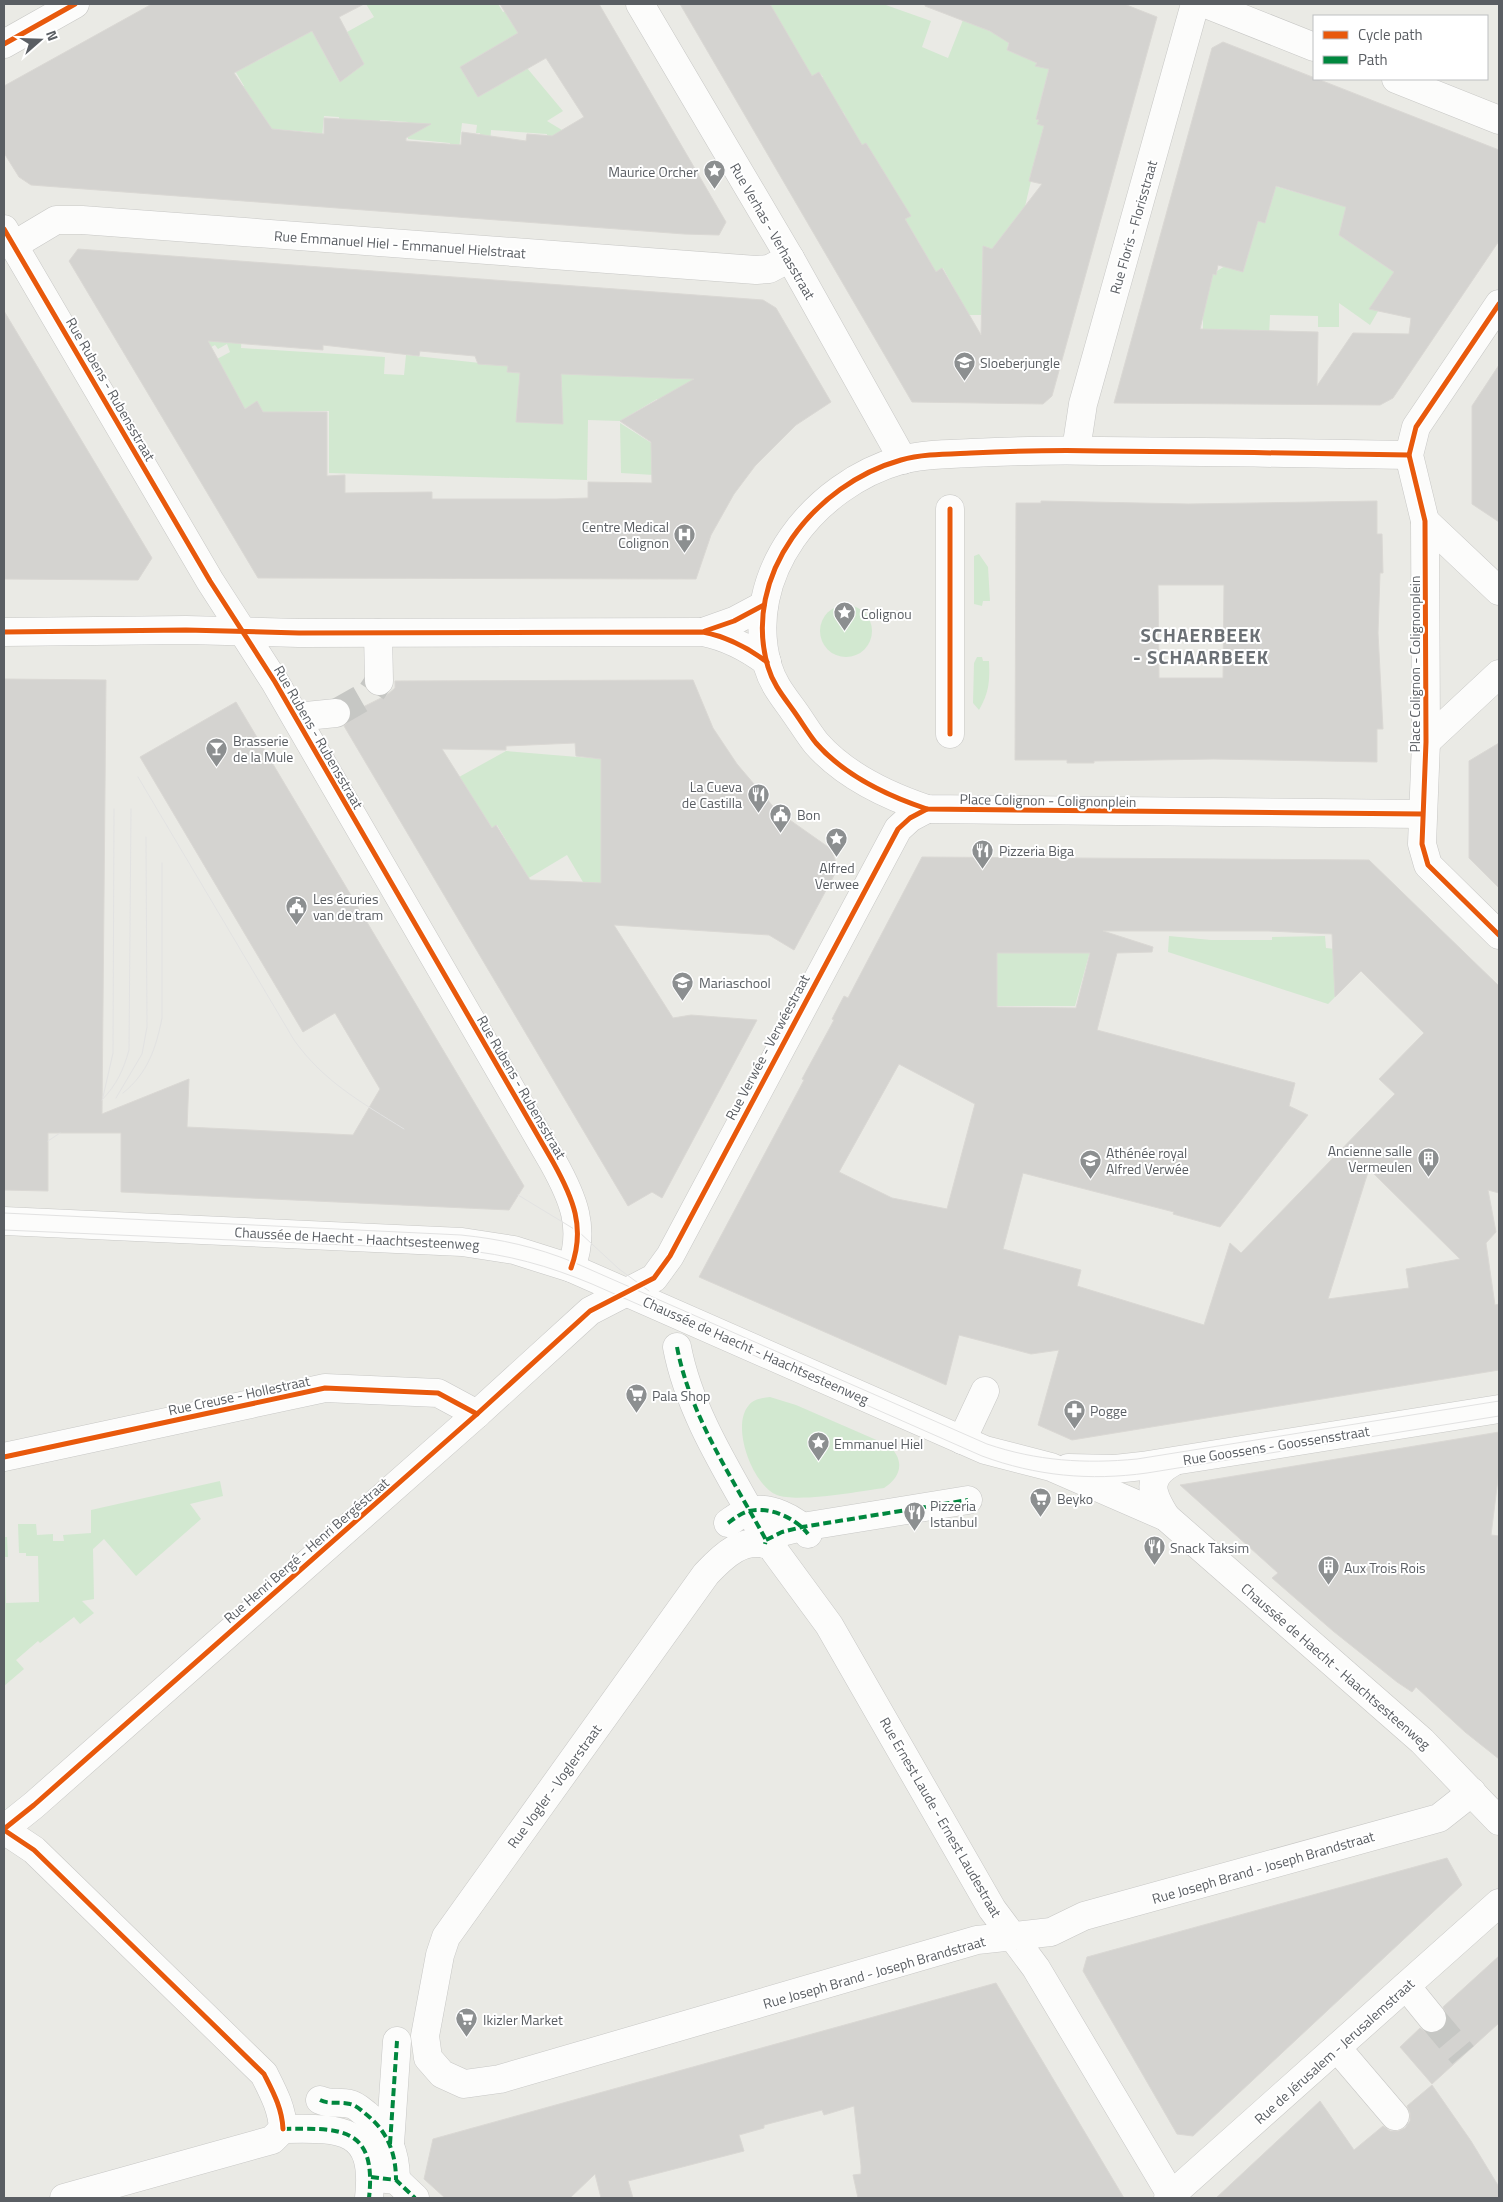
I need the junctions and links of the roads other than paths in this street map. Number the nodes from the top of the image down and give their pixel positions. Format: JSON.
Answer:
{"nodes":[{"id":1,"x":75,"y":4,"type":"edge"},
{"id":2,"x":640,"y":4,"type":"edge"},
{"id":3,"x":1195,"y":4,"type":"edge"},
{"id":4,"x":1206,"y":4,"type":"edge"},
{"id":5,"x":4,"y":44,"type":"edge"},
{"id":6,"x":1313,"y":47,"type":"edge"},
{"id":7,"x":1399,"y":80,"type":"edge"},
{"id":8,"x":1499,"y":120,"type":"edge"},
{"id":9,"x":9,"y":237,"type":"edge"},
{"id":10,"x":790,"y":258,"type":"junction"},
{"id":11,"x":1499,"y":304,"type":"edge"},
{"id":12,"x":1076,"y":450,"type":"junction"},
{"id":13,"x":1409,"y":455,"type":"junction"},
{"id":14,"x":903,"y":460,"type":"junction"},
{"id":15,"x":950,"y":509,"type":"dead end"},
{"id":16,"x":1426,"y":521,"type":"junction"},
{"id":17,"x":1499,"y":591,"type":"edge"},
{"id":18,"x":764,"y":605,"type":"junction"},
{"id":19,"x":4,"y":632,"type":"edge"},
{"id":20,"x":242,"y":632,"type":"junction"},
{"id":21,"x":703,"y":632,"type":"junction"},
{"id":22,"x":378,"y":633,"type":"junction"},
{"id":23,"x":767,"y":662,"type":"junction"},
{"id":24,"x":1499,"y":674,"type":"edge"},
{"id":25,"x":379,"y":681,"type":"dead end"},
{"id":26,"x":336,"y":713,"type":"tunnel mouth"},
{"id":27,"x":296,"y":717,"type":"junction"},
{"id":28,"x":950,"y":734,"type":"dead end"},
{"id":29,"x":1426,"y":742,"type":"junction"},
{"id":30,"x":927,"y":809,"type":"junction"},
{"id":31,"x":1422,"y":814,"type":"junction"},
{"id":32,"x":1499,"y":935,"type":"edge"},
{"id":33,"x":4,"y":1221,"type":"edge"},
{"id":34,"x":571,"y":1268,"type":"junction"},
{"id":35,"x":626,"y":1293,"type":"junction"},
{"id":36,"x":677,"y":1347,"type":"dead end"},
{"id":37,"x":985,"y":1391,"type":"dead end"},
{"id":38,"x":1499,"y":1409,"type":"edge"},
{"id":39,"x":477,"y":1414,"type":"junction"},
{"id":40,"x":962,"y":1440,"type":"junction"},
{"id":41,"x":4,"y":1456,"type":"edge"},
{"id":42,"x":1173,"y":1462,"type":"junction"},
{"id":43,"x":1051,"y":1467,"type":"junction"},
{"id":44,"x":968,"y":1500,"type":"dead end"},
{"id":45,"x":739,"y":1517,"type":"junction"},
{"id":46,"x":1166,"y":1517,"type":"junction"},
{"id":47,"x":805,"y":1530,"type":"junction"},
{"id":48,"x":766,"y":1542,"type":"junction"},
{"id":49,"x":1472,"y":1792,"type":"junction"},
{"id":50,"x":1499,"y":1821,"type":"edge"},
{"id":51,"x":4,"y":1829,"type":"edge"},
{"id":52,"x":1499,"y":1903,"type":"edge"},
{"id":53,"x":1012,"y":1937,"type":"junction"},
{"id":54,"x":1406,"y":1986,"type":"junction"},
{"id":55,"x":1432,"y":2018,"type":"tunnel mouth"},
{"id":56,"x":397,"y":2041,"type":"dead end"},
{"id":57,"x":1337,"y":2048,"type":"junction"},
{"id":58,"x":442,"y":2074,"type":"joint"},
{"id":59,"x":320,"y":2100,"type":"dead end"},
{"id":60,"x":1395,"y":2116,"type":"dead end"},
{"id":61,"x":283,"y":2129,"type":"junction"},
{"id":62,"x":390,"y":2144,"type":"junction"},
{"id":63,"x":388,"y":2188,"type":"edge"},
{"id":64,"x":1171,"y":2197,"type":"edge"},
{"id":65,"x":64,"y":2198,"type":"edge"}],
"edges":[{"from":1,"to":5,"type":"street"},
{"from":2,"to":10,"type":"street","name":"Rue Verhas - Verhasstraat"},
{"from":3,"to":12,"type":"street","name":"Rue Floris - Florisstraat"},
{"from":4,"to":6,"type":"street"},
{"from":7,"to":8,"type":"street"},
{"from":9,"to":10,"type":"street","name":"Rue Emmanuel Hiel - Emmanuel Hielstraat"},
{"from":9,"to":20,"type":"street","name":"Rue Rubens - Rubensstraat"},
{"from":10,"to":14,"type":"street","name":"Rue Verhas - Verhasstraat"},
{"from":11,"to":13,"type":"street"},
{"from":12,"to":13,"type":"street","name":"Place Colignon - Colignonplein"},
{"from":12,"to":14,"type":"street","name":"Place Colignon - Colignonplein"},
{"from":13,"to":16,"type":"street","name":"Place Colignon - Colignonplein"},
{"from":14,"to":18,"type":"street","name":"Place Colignon - Colignonplein"},
{"from":15,"to":28,"type":"street"},
{"from":16,"to":17,"type":"street"},
{"from":16,"to":29,"type":"street","name":"Place Colignon - Colignonplein"},
{"from":18,"to":21,"type":"street"},
{"from":18,"to":23,"type":"street","name":"Place Colignon - Colignonplein"},
{"from":19,"to":20,"type":"street"},
{"from":20,"to":22,"type":"street"},
{"from":20,"to":27,"type":"street","name":"Rue Rubens - Rubensstraat"},
{"from":21,"to":22,"type":"street"},
{"from":21,"to":23,"type":"street"},
{"from":22,"to":25,"type":"street"},
{"from":23,"to":30,"type":"street","name":"Place Colignon - Colignonplein"},
{"from":24,"to":29,"type":"street","name":"Place Colignon - Colignonplein"},
{"from":26,"to":27,"type":"street"},
{"from":27,"to":34,"type":"street","name":"Rue Rubens - Rubensstraat"},
{"from":29,"to":31,"type":"street","name":"Place Colignon - Colignonplein"},
{"from":30,"to":31,"type":"street","name":"Place Colignon - Colignonplein"},
{"from":30,"to":35,"type":"street","name":"Rue Verwée - Verwéestraat"},
{"from":31,"to":32,"type":"street"},
{"from":33,"to":34,"type":"street","name":"Chaussée de Haecht - Haachtsesteenweg"},
{"from":34,"to":35,"type":"street","name":"Chaussée de Haecht - Haachtsesteenweg"},
{"from":35,"to":39,"type":"street","name":"Rue Henri Bergé - Henri Bergéstraat"},
{"from":35,"to":40,"type":"street","name":"Chaussée de Haecht - Haachtsesteenweg"},
{"from":36,"to":45,"type":"street","name":"Rue Ernest Laude - Ernest Laudestraat"},
{"from":37,"to":40,"type":"street"},
{"from":38,"to":42,"type":"street","name":"Rue Goossens - Goossensstraat"},
{"from":39,"to":41,"type":"street","name":"Rue Creuse - Hollestraat"},
{"from":39,"to":51,"type":"street","name":"Rue Henri Bergé - Henri Bergéstraat"},
{"from":40,"to":43,"type":"street","name":"Chaussée de Haecht - Haachtsesteenweg"},
{"from":42,"to":43,"type":"street","name":"Rue Goossens - Goossensstraat"},
{"from":42,"to":46,"type":"street","name":"Chaussée de Haecht - Haachtsesteenweg"},
{"from":43,"to":46,"type":"street","name":"Chaussée de Haecht - Haachtsesteenweg"},
{"from":44,"to":47,"type":"street","name":"Rue Vogler - Voglerstraat"},
{"from":45,"to":47,"type":"street"},
{"from":45,"to":48,"type":"street","name":"Rue Ernest Laude - Ernest Laudestraat"},
{"from":46,"to":49,"type":"street","name":"Chaussée de Haecht - Haachtsesteenweg"},
{"from":47,"to":48,"type":"street","name":"Rue Vogler - Voglerstraat"},
{"from":48,"to":53,"type":"street","name":"Rue Ernest Laude - Ernest Laudestraat"},
{"from":48,"to":58,"type":"street","name":"Rue Vogler - Voglerstraat"},
{"from":49,"to":50,"type":"street","name":"Chaussée de Haecht - Haachtsesteenweg"},
{"from":49,"to":53,"type":"street","name":"Rue Joseph Brand - Joseph Brandstraat"},
{"from":51,"to":61,"type":"street"},
{"from":52,"to":54,"type":"street","name":"Rue de Jérusalem - Jerusalemstraat"},
{"from":53,"to":58,"type":"street","name":"Rue Joseph Brand - Joseph Brandstraat"},
{"from":53,"to":64,"type":"street","name":"Rue Ernest Laude - Ernest Laudestraat"},
{"from":54,"to":55,"type":"street"},
{"from":54,"to":57,"type":"street","name":"Rue de Jérusalem - Jerusalemstraat"},
{"from":56,"to":62,"type":"street"},
{"from":57,"to":60,"type":"street"},
{"from":57,"to":64,"type":"street","name":"Rue de Jérusalem - Jerusalemstraat"},
{"from":59,"to":62,"type":"street"},
{"from":61,"to":63,"type":"street"},
{"from":61,"to":65,"type":"street"},
{"from":62,"to":63,"type":"street"}]}
